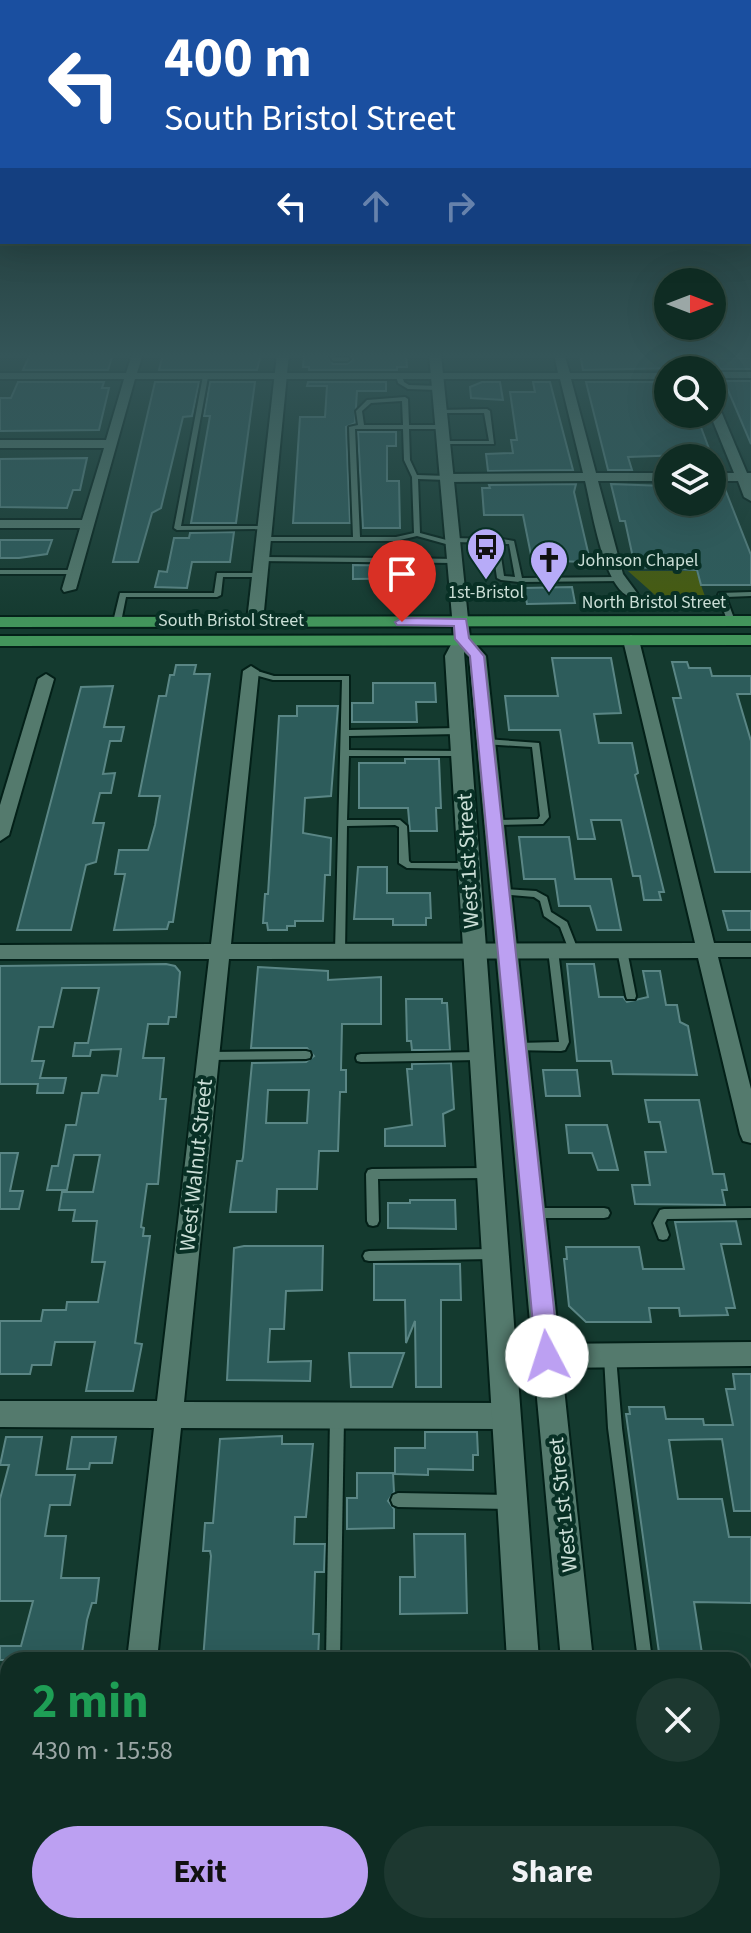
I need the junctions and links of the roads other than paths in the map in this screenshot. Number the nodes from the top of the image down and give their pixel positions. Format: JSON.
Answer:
{"nodes":[{"id":1,"x":111,"y":444,"type":"edge"},
{"id":2,"x":193,"y":444,"type":"edge"},
{"id":3,"x":274,"y":444,"type":"edge"},
{"id":4,"x":356,"y":444,"type":"edge"},
{"id":5,"x":407,"y":444,"type":"edge"},
{"id":6,"x":444,"y":444,"type":"edge"},
{"id":7,"x":582,"y":444,"type":"edge"},
{"id":8,"x":731,"y":444,"type":"edge"},
{"id":9,"x":415,"y":477,"type":"junction"},
{"id":10,"x":654,"y":477,"type":"edge"},
{"id":11,"x":726,"y":477,"type":"edge"},
{"id":12,"x":747,"y":477,"type":"edge"},
{"id":13,"x":447,"y":478,"type":"junction"},
{"id":14,"x":591,"y":478,"type":"junction"},
{"id":15,"x":751,"y":497,"type":"edge"},
{"id":16,"x":0,"y":524,"type":"edge"},
{"id":17,"x":88,"y":524,"type":"junction"},
{"id":18,"x":264,"y":533,"type":"junction"},
{"id":19,"x":417,"y":534,"type":"junction"},
{"id":20,"x":357,"y":539,"type":"junction"},
{"id":21,"x":396,"y":539,"type":"junction"},
{"id":22,"x":495,"y":540,"type":"junction"},
{"id":23,"x":454,"y":548,"type":"junction"},
{"id":24,"x":397,"y":560,"type":"junction"},
{"id":25,"x":260,"y":567,"type":"junction"},
{"id":26,"x":0,"y":572,"type":"edge"},
{"id":27,"x":74,"y":572,"type":"junction"},
{"id":28,"x":619,"y":579,"type":"junction"},
{"id":29,"x":519,"y":580,"type":"junction"},
{"id":30,"x":69,"y":589,"type":"dead end"},
{"id":31,"x":630,"y":593,"type":"dead end"},
{"id":32,"x":751,"y":594,"type":"edge"},
{"id":33,"x":255,"y":621,"type":"junction"},
{"id":34,"x":731,"y":621,"type":"junction"},
{"id":35,"x":751,"y":621,"type":"edge"},
{"id":36,"x":0,"y":622,"type":"edge"},
{"id":37,"x":117,"y":622,"type":"junction"},
{"id":38,"x":462,"y":631,"type":"junction"},
{"id":39,"x":631,"y":640,"type":"junction"},
{"id":40,"x":751,"y":640,"type":"edge"},
{"id":41,"x":0,"y":641,"type":"edge"},
{"id":42,"x":251,"y":671,"type":"joint"},
{"id":43,"x":46,"y":679,"type":"dead end"},
{"id":44,"x":459,"y":731,"type":"junction"},
{"id":45,"x":344,"y":733,"type":"junction"},
{"id":46,"x":486,"y":742,"type":"junction"},
{"id":47,"x":344,"y":753,"type":"junction"},
{"id":48,"x":460,"y":753,"type":"junction"},
{"id":49,"x":342,"y":823,"type":"junction"},
{"id":50,"x":495,"y":823,"type":"junction"},
{"id":51,"x":0,"y":835,"type":"edge"},
{"id":52,"x":468,"y":866,"type":"junction"},
{"id":53,"x":502,"y":892,"type":"junction"},
{"id":54,"x":471,"y":950,"type":"junction"},
{"id":55,"x":508,"y":950,"type":"junction"},
{"id":56,"x":563,"y":950,"type":"junction"},
{"id":57,"x":622,"y":950,"type":"junction"},
{"id":58,"x":706,"y":950,"type":"junction"},
{"id":59,"x":751,"y":950,"type":"edge"},
{"id":60,"x":218,"y":951,"type":"junction"},
{"id":61,"x":340,"y":951,"type":"junction"},
{"id":62,"x":0,"y":952,"type":"edge"},
{"id":63,"x":631,"y":996,"type":"dead end"},
{"id":64,"x":517,"y":1047,"type":"junction"},
{"id":65,"x":306,"y":1055,"type":"dead end"},
{"id":66,"x":207,"y":1056,"type":"junction"},
{"id":67,"x":479,"y":1056,"type":"junction"},
{"id":68,"x":361,"y":1058,"type":"dead end"},
{"id":69,"x":751,"y":1134,"type":"edge"},
{"id":70,"x":487,"y":1173,"type":"junction"},
{"id":71,"x":534,"y":1213,"type":"junction"},
{"id":72,"x":604,"y":1213,"type":"dead end"},
{"id":73,"x":751,"y":1213,"type":"edge"},
{"id":74,"x":373,"y":1221,"type":"dead end"},
{"id":75,"x":663,"y":1235,"type":"dead end"},
{"id":76,"x":493,"y":1254,"type":"junction"},
{"id":77,"x":369,"y":1256,"type":"dead end"},
{"id":78,"x":751,"y":1354,"type":"edge"},
{"id":79,"x":610,"y":1355,"type":"junction"},
{"id":80,"x":547,"y":1356,"type":"junction"},
{"id":81,"x":0,"y":1415,"type":"edge"},
{"id":82,"x":169,"y":1415,"type":"junction"},
{"id":83,"x":337,"y":1415,"type":"junction"},
{"id":84,"x":505,"y":1416,"type":"junction"},
{"id":85,"x":398,"y":1500,"type":"dead end"},
{"id":86,"x":511,"y":1502,"type":"junction"},
{"id":87,"x":143,"y":1652,"type":"edge"},
{"id":88,"x":333,"y":1652,"type":"edge"},
{"id":89,"x":522,"y":1652,"type":"edge"},
{"id":90,"x":576,"y":1652,"type":"edge"},
{"id":91,"x":644,"y":1652,"type":"edge"}],
"edges":[{"from":1,"to":17,"type":"street"},
{"from":2,"to":18,"type":"lane"},
{"from":3,"to":18,"type":"main road"},
{"from":4,"to":20,"type":"lane"},
{"from":5,"to":9,"type":"lane"},
{"from":6,"to":13,"type":"main road","name":"West 1st Street"},
{"from":7,"to":14,"type":"street"},
{"from":8,"to":12,"type":"street"},
{"from":9,"to":13,"type":"lane"},
{"from":9,"to":19,"type":"lane"},
{"from":10,"to":14,"type":"street"},
{"from":11,"to":12,"type":"street"},
{"from":12,"to":15,"type":"street"},
{"from":13,"to":14,"type":"street"},
{"from":13,"to":23,"type":"main road","name":"West 1st Street"},
{"from":14,"to":28,"type":"street"},
{"from":16,"to":17,"type":"street"},
{"from":17,"to":27,"type":"street"},
{"from":18,"to":20,"type":"lane"},
{"from":18,"to":25,"type":"main road"},
{"from":19,"to":21,"type":"lane"},
{"from":19,"to":23,"type":"lane"},
{"from":20,"to":21,"type":"lane"},
{"from":21,"to":24,"type":"lane"},
{"from":22,"to":23,"type":"lane"},
{"from":22,"to":29,"type":"lane"},
{"from":22,"to":29,"type":"lane"},
{"from":23,"to":24,"type":"lane"},
{"from":23,"to":38,"type":"main road","name":"West 1st Street"},
{"from":24,"to":25,"type":"lane"},
{"from":25,"to":33,"type":"main road"},
{"from":25,"to":37,"type":"lane"},
{"from":26,"to":27,"type":"lane"},
{"from":27,"to":30,"type":"street"},
{"from":28,"to":29,"type":"lane"},
{"from":28,"to":31,"type":"street"},
{"from":32,"to":34,"type":"lane"},
{"from":33,"to":37,"type":"main road","name":"South Bristol Street"},
{"from":33,"to":38,"type":"main road","name":"South Bristol Street"},
{"from":34,"to":35,"type":"main road","name":"North Bristol Street"},
{"from":34,"to":38,"type":"main road","name":"North Bristol Street"},
{"from":36,"to":37,"type":"main road","name":"South Bristol Street"},
{"from":38,"to":39,"type":"main road","name":"North Bristol Street"},
{"from":38,"to":41,"type":"main road","name":"South Bristol Street"},
{"from":38,"to":44,"type":"main road","name":"West 1st Street"},
{"from":38,"to":46,"type":"main road","name":"West 1st Street"},
{"from":39,"to":40,"type":"main road","name":"North Bristol Street"},
{"from":39,"to":58,"type":"street"},
{"from":42,"to":45,"type":"lane"},
{"from":42,"to":60,"type":"street","name":"West Walnut Street"},
{"from":43,"to":51,"type":"street"},
{"from":44,"to":45,"type":"lane"},
{"from":44,"to":48,"type":"main road","name":"West 1st Street"},
{"from":45,"to":47,"type":"lane"},
{"from":46,"to":50,"type":"main road","name":"West 1st Street"},
{"from":46,"to":50,"type":"lane"},
{"from":47,"to":48,"type":"lane"},
{"from":47,"to":49,"type":"lane"},
{"from":48,"to":52,"type":"main road","name":"West 1st Street"},
{"from":49,"to":52,"type":"lane"},
{"from":49,"to":61,"type":"lane"},
{"from":50,"to":53,"type":"main road","name":"West 1st Street"},
{"from":52,"to":54,"type":"main road","name":"West 1st Street"},
{"from":53,"to":55,"type":"main road","name":"West 1st Street"},
{"from":53,"to":56,"type":"lane"},
{"from":54,"to":55,"type":"street"},
{"from":54,"to":61,"type":"street"},
{"from":54,"to":67,"type":"main road","name":"West 1st Street"},
{"from":55,"to":56,"type":"street"},
{"from":55,"to":64,"type":"main road","name":"West 1st Street"},
{"from":56,"to":57,"type":"street"},
{"from":56,"to":64,"type":"lane"},
{"from":57,"to":58,"type":"street"},
{"from":57,"to":63,"type":"lane"},
{"from":58,"to":59,"type":"street"},
{"from":58,"to":69,"type":"street"},
{"from":60,"to":61,"type":"street"},
{"from":60,"to":62,"type":"street"},
{"from":60,"to":66,"type":"street","name":"West Walnut Street"},
{"from":64,"to":71,"type":"main road","name":"West 1st Street"},
{"from":65,"to":66,"type":"lane"},
{"from":66,"to":82,"type":"street","name":"West Walnut Street"},
{"from":67,"to":68,"type":"lane"},
{"from":67,"to":70,"type":"main road","name":"West 1st Street"},
{"from":70,"to":74,"type":"lane"},
{"from":70,"to":76,"type":"main road","name":"West 1st Street"},
{"from":71,"to":72,"type":"lane"},
{"from":71,"to":80,"type":"main road","name":"West 1st Street"},
{"from":73,"to":75,"type":"lane"},
{"from":76,"to":77,"type":"lane"},
{"from":76,"to":84,"type":"main road","name":"West 1st Street"},
{"from":78,"to":79,"type":"street"},
{"from":79,"to":80,"type":"street"},
{"from":79,"to":91,"type":"lane"},
{"from":80,"to":90,"type":"main road","name":"West 1st Street"},
{"from":81,"to":82,"type":"street"},
{"from":82,"to":83,"type":"street"},
{"from":82,"to":87,"type":"street","name":"West Walnut Street"},
{"from":83,"to":84,"type":"street"},
{"from":83,"to":88,"type":"lane"},
{"from":84,"to":86,"type":"main road","name":"West 1st Street"},
{"from":85,"to":86,"type":"lane"},
{"from":86,"to":89,"type":"main road","name":"West 1st Street"}]}
